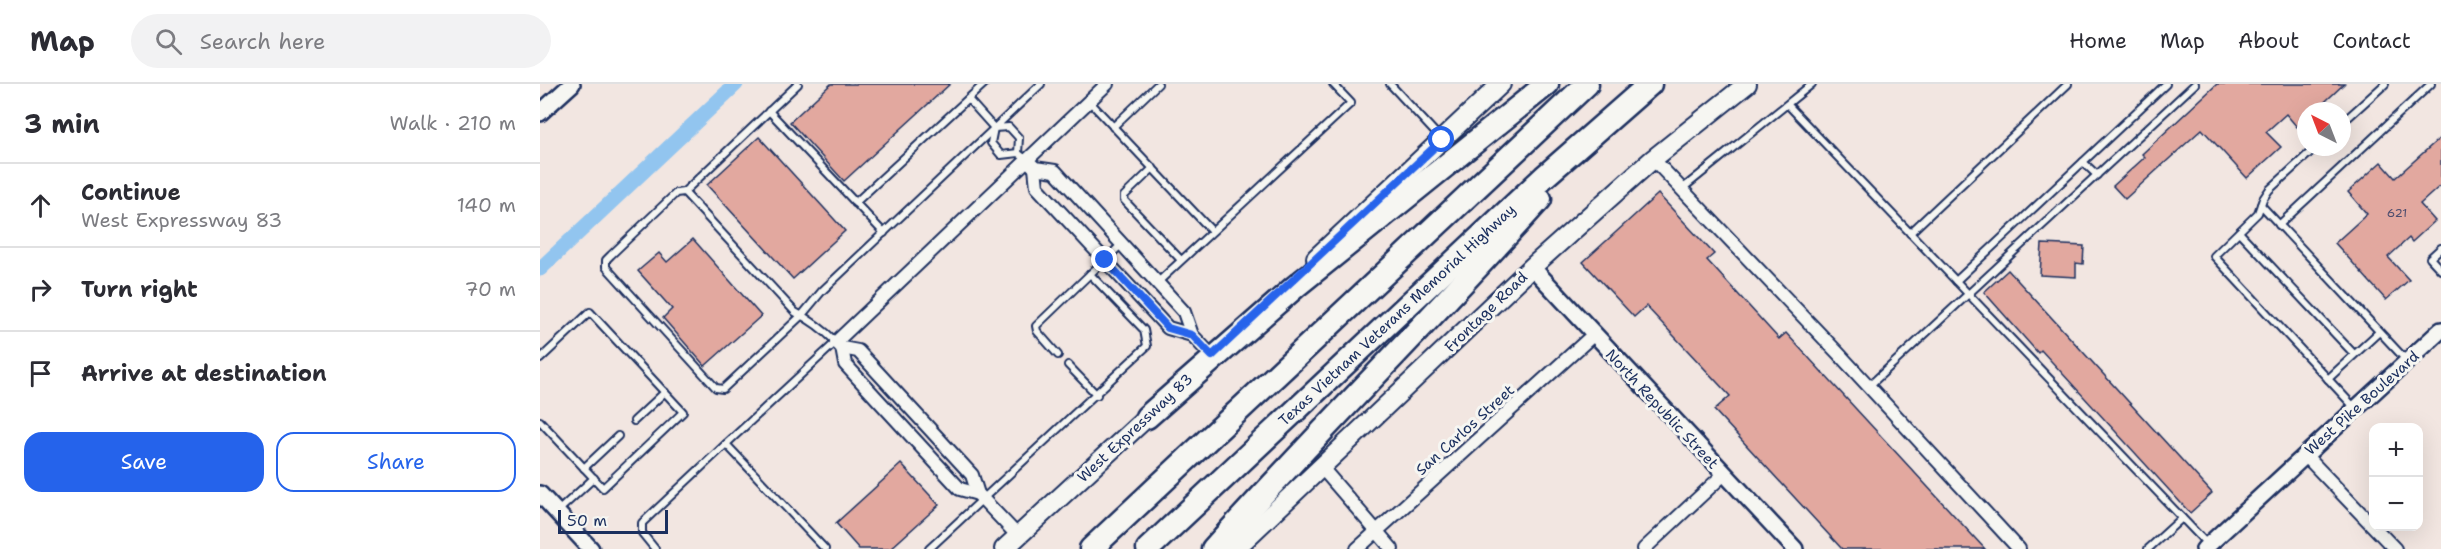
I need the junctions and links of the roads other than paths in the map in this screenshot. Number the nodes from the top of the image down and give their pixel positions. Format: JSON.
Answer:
{"nodes":[{"id":1,"x":572,"y":84,"type":"edge"},
{"id":2,"x":798,"y":84,"type":"edge"},
{"id":3,"x":984,"y":84,"type":"edge"},
{"id":4,"x":1041,"y":84,"type":"edge"},
{"id":5,"x":1107,"y":84,"type":"edge"},
{"id":6,"x":1158,"y":84,"type":"edge"},
{"id":7,"x":1333,"y":84,"type":"edge"},
{"id":8,"x":1390,"y":84,"type":"edge"},
{"id":9,"x":1501,"y":84,"type":"edge"},
{"id":10,"x":1547,"y":84,"type":"edge"},
{"id":11,"x":1587,"y":84,"type":"edge"},
{"id":12,"x":1650,"y":84,"type":"edge"},
{"id":13,"x":1747,"y":84,"type":"edge"},
{"id":14,"x":1812,"y":84,"type":"edge"},
{"id":15,"x":2068,"y":84,"type":"edge"},
{"id":16,"x":2166,"y":84,"type":"edge"},
{"id":17,"x":2195,"y":84,"type":"edge"},
{"id":18,"x":2385,"y":84,"type":"edge"},
{"id":19,"x":2431,"y":84,"type":"edge"},
{"id":20,"x":968,"y":99,"type":"junction"},
{"id":21,"x":1089,"y":101,"type":"junction"},
{"id":22,"x":1788,"y":105,"type":"junction"},
{"id":23,"x":769,"y":111,"type":"junction"},
{"id":24,"x":1618,"y":111,"type":"junction"},
{"id":25,"x":540,"y":113,"type":"edge"},
{"id":26,"x":2351,"y":115,"type":"edge"},
{"id":27,"x":1113,"y":127,"type":"junction"},
{"id":28,"x":994,"y":128,"type":"junction"},
{"id":29,"x":1442,"y":140,"type":"junction"},
{"id":30,"x":2306,"y":156,"type":"edge"},
{"id":31,"x":1653,"y":159,"type":"junction"},
{"id":32,"x":1026,"y":160,"type":"junction"},
{"id":33,"x":2083,"y":162,"type":"junction"},
{"id":34,"x":1153,"y":168,"type":"junction"},
{"id":35,"x":2097,"y":175,"type":"junction"},
{"id":36,"x":1682,"y":189,"type":"junction"},
{"id":37,"x":684,"y":192,"type":"junction"},
{"id":38,"x":855,"y":203,"type":"junction"},
{"id":39,"x":2261,"y":205,"type":"junction"},
{"id":40,"x":2279,"y":225,"type":"junction"},
{"id":41,"x":1212,"y":231,"type":"junction"},
{"id":42,"x":2239,"y":232,"type":"junction"},
{"id":43,"x":884,"y":233,"type":"junction"},
{"id":44,"x":1910,"y":233,"type":"junction"},
{"id":45,"x":1122,"y":244,"type":"junction"},
{"id":46,"x":2441,"y":248,"type":"edge"},
{"id":47,"x":1105,"y":260,"type":"junction"},
{"id":48,"x":1181,"y":260,"type":"junction"},
{"id":49,"x":1532,"y":267,"type":"junction"},
{"id":50,"x":2441,"y":270,"type":"edge"},
{"id":51,"x":1090,"y":274,"type":"junction"},
{"id":52,"x":1956,"y":281,"type":"junction"},
{"id":53,"x":1157,"y":283,"type":"junction"},
{"id":54,"x":1968,"y":294,"type":"junction"},
{"id":55,"x":802,"y":315,"type":"junction"},
{"id":56,"x":2441,"y":330,"type":"edge"},
{"id":57,"x":2379,"y":332,"type":"junction"},
{"id":58,"x":1192,"y":335,"type":"junction"},
{"id":59,"x":1593,"y":335,"type":"junction"},
{"id":60,"x":839,"y":345,"type":"junction"},
{"id":61,"x":2354,"y":354,"type":"junction"},
{"id":62,"x":1058,"y":355,"type":"dead end"},
{"id":63,"x":1212,"y":356,"type":"junction"},
{"id":64,"x":540,"y":358,"type":"edge"},
{"id":65,"x":2408,"y":362,"type":"junction"},
{"id":66,"x":1068,"y":365,"type":"dead end"},
{"id":67,"x":2328,"y":379,"type":"junction"},
{"id":68,"x":1868,"y":386,"type":"junction"},
{"id":69,"x":664,"y":392,"type":"junction"},
{"id":70,"x":1097,"y":395,"type":"junction"},
{"id":71,"x":2356,"y":410,"type":"junction"},
{"id":72,"x":1147,"y":417,"type":"junction"},
{"id":73,"x":634,"y":421,"type":"dead end"},
{"id":74,"x":540,"y":422,"type":"edge"},
{"id":75,"x":618,"y":436,"type":"dead end"},
{"id":76,"x":726,"y":444,"type":"junction"},
{"id":77,"x":2304,"y":454,"type":"junction"},
{"id":78,"x":584,"y":468,"type":"junction"},
{"id":79,"x":1322,"y":468,"type":"junction"},
{"id":80,"x":1723,"y":475,"type":"junction"},
{"id":81,"x":594,"y":478,"type":"junction"},
{"id":82,"x":540,"y":494,"type":"edge"},
{"id":83,"x":981,"y":497,"type":"junction"},
{"id":84,"x":557,"y":512,"type":"junction"},
{"id":85,"x":2182,"y":518,"type":"junction"},
{"id":86,"x":1376,"y":531,"type":"junction"},
{"id":87,"x":1018,"y":536,"type":"junction"},
{"id":88,"x":2206,"y":547,"type":"edge"},
{"id":89,"x":591,"y":549,"type":"edge"},
{"id":90,"x":656,"y":549,"type":"edge"},
{"id":91,"x":825,"y":549,"type":"edge"},
{"id":92,"x":929,"y":549,"type":"edge"},
{"id":93,"x":1004,"y":549,"type":"edge"},
{"id":94,"x":1091,"y":549,"type":"edge"},
{"id":95,"x":1148,"y":549,"type":"edge"},
{"id":96,"x":1213,"y":549,"type":"edge"},
{"id":97,"x":1235,"y":549,"type":"edge"},
{"id":98,"x":1357,"y":549,"type":"edge"},
{"id":99,"x":1392,"y":549,"type":"edge"},
{"id":100,"x":1644,"y":549,"type":"edge"},
{"id":101,"x":1795,"y":549,"type":"edge"},
{"id":102,"x":2019,"y":549,"type":"edge"},
{"id":103,"x":2148,"y":549,"type":"edge"},
{"id":104,"x":2395,"y":549,"type":"edge"}],
"edges":[{"from":1,"to":25,"type":"street"},
{"from":2,"to":23,"type":"lane"},
{"from":3,"to":20,"type":"lane"},
{"from":4,"to":28,"type":"lane"},
{"from":5,"to":21,"type":"street"},
{"from":6,"to":27,"type":"lane"},
{"from":7,"to":41,"type":"lane"},
{"from":8,"to":29,"type":"lane"},
{"from":9,"to":29,"type":"main road","name":"West Expressway 83"},
{"from":10,"to":72,"type":"highway"},
{"from":11,"to":94,"type":"highway"},
{"from":12,"to":24,"type":"highway","name":"Texas Vietnam Veterans Memorial Highway"},
{"from":13,"to":31,"type":"main road","name":"Frontage Road"},
{"from":14,"to":22,"type":"lane"},
{"from":15,"to":44,"type":"lane"},
{"from":16,"to":33,"type":"lane"},
{"from":17,"to":35,"type":"lane"},
{"from":18,"to":26,"type":"lane"},
{"from":19,"to":40,"type":"lane"},
{"from":20,"to":28,"type":"lane"},
{"from":20,"to":38,"type":"lane"},
{"from":21,"to":27,"type":"lane"},
{"from":21,"to":32,"type":"street"},
{"from":22,"to":36,"type":"lane"},
{"from":22,"to":44,"type":"lane"},
{"from":23,"to":37,"type":"lane"},
{"from":23,"to":38,"type":"lane"},
{"from":24,"to":95,"type":"highway","name":"Texas Vietnam Veterans Memorial Highway"},
{"from":24,"to":96,"type":"highway"},
{"from":27,"to":34,"type":"lane"},
{"from":28,"to":32,"type":"lane"},
{"from":28,"to":32,"type":"lane"},
{"from":28,"to":43,"type":"lane"},
{"from":29,"to":63,"type":"main road","name":"West Expressway 83"},
{"from":30,"to":39,"type":"lane"},
{"from":31,"to":36,"type":"street"},
{"from":31,"to":49,"type":"main road","name":"Frontage Road"},
{"from":32,"to":45,"type":"street"},
{"from":32,"to":47,"type":"street"},
{"from":32,"to":60,"type":"street"},
{"from":33,"to":35,"type":"lane"},
{"from":33,"to":52,"type":"lane"},
{"from":34,"to":41,"type":"lane"},
{"from":34,"to":48,"type":"lane"},
{"from":35,"to":54,"type":"lane"},
{"from":36,"to":68,"type":"street"},
{"from":37,"to":55,"type":"lane"},
{"from":37,"to":55,"type":"lane"},
{"from":38,"to":43,"type":"lane"},
{"from":39,"to":40,"type":"lane"},
{"from":39,"to":42,"type":"lane"},
{"from":40,"to":57,"type":"lane"},
{"from":41,"to":48,"type":"lane"},
{"from":42,"to":61,"type":"lane"},
{"from":42,"to":67,"type":"lane"},
{"from":43,"to":55,"type":"lane"},
{"from":44,"to":52,"type":"lane"},
{"from":45,"to":47,"type":"lane"},
{"from":45,"to":53,"type":"street"},
{"from":46,"to":50,"type":"lane"},
{"from":47,"to":51,"type":"lane"},
{"from":47,"to":58,"type":"street"},
{"from":48,"to":53,"type":"lane"},
{"from":49,"to":59,"type":"street","name":"North Republic Street"},
{"from":49,"to":79,"type":"main road","name":"Frontage Road"},
{"from":51,"to":62,"type":"lane"},
{"from":51,"to":70,"type":"lane"},
{"from":52,"to":54,"type":"lane"},
{"from":53,"to":58,"type":"street"},
{"from":54,"to":68,"type":"lane"},
{"from":54,"to":85,"type":"lane"},
{"from":55,"to":60,"type":"lane"},
{"from":56,"to":65,"type":"street","name":"West Pike Boulevard"},
{"from":57,"to":61,"type":"lane"},
{"from":57,"to":65,"type":"lane"},
{"from":58,"to":63,"type":"street"},
{"from":59,"to":80,"type":"street","name":"North Republic Street"},
{"from":59,"to":86,"type":"street","name":"San Carlos Street"},
{"from":60,"to":76,"type":"lane"},
{"from":60,"to":83,"type":"street"},
{"from":60,"to":83,"type":"street"},
{"from":61,"to":67,"type":"lane"},
{"from":63,"to":72,"type":"main road","name":"West Expressway 83"},
{"from":64,"to":69,"type":"lane"},
{"from":65,"to":71,"type":"street","name":"West Pike Boulevard"},
{"from":66,"to":70,"type":"lane"},
{"from":67,"to":71,"type":"lane"},
{"from":68,"to":102,"type":"street"},
{"from":69,"to":73,"type":"lane"},
{"from":69,"to":81,"type":"lane"},
{"from":70,"to":83,"type":"lane"},
{"from":71,"to":77,"type":"street","name":"West Pike Boulevard"},
{"from":72,"to":87,"type":"main road","name":"West Expressway 83"},
{"from":74,"to":78,"type":"lane"},
{"from":75,"to":78,"type":"lane"},
{"from":76,"to":90,"type":"lane"},
{"from":76,"to":91,"type":"lane"},
{"from":77,"to":88,"type":"street","name":"West Pike Boulevard"},
{"from":77,"to":104,"type":"street"},
{"from":78,"to":81,"type":"lane"},
{"from":79,"to":86,"type":"street"},
{"from":79,"to":97,"type":"main road","name":"Frontage Road"},
{"from":80,"to":100,"type":"street"},
{"from":80,"to":101,"type":"street","name":"North Republic Street"},
{"from":81,"to":84,"type":"lane"},
{"from":82,"to":84,"type":"street"},
{"from":83,"to":87,"type":"street"},
{"from":83,"to":92,"type":"lane"},
{"from":84,"to":89,"type":"street"},
{"from":85,"to":88,"type":"lane"},
{"from":85,"to":103,"type":"lane"},
{"from":86,"to":98,"type":"street","name":"San Carlos Street"},
{"from":86,"to":99,"type":"street"},
{"from":87,"to":93,"type":"main road","name":"West Expressway 83"}]}
